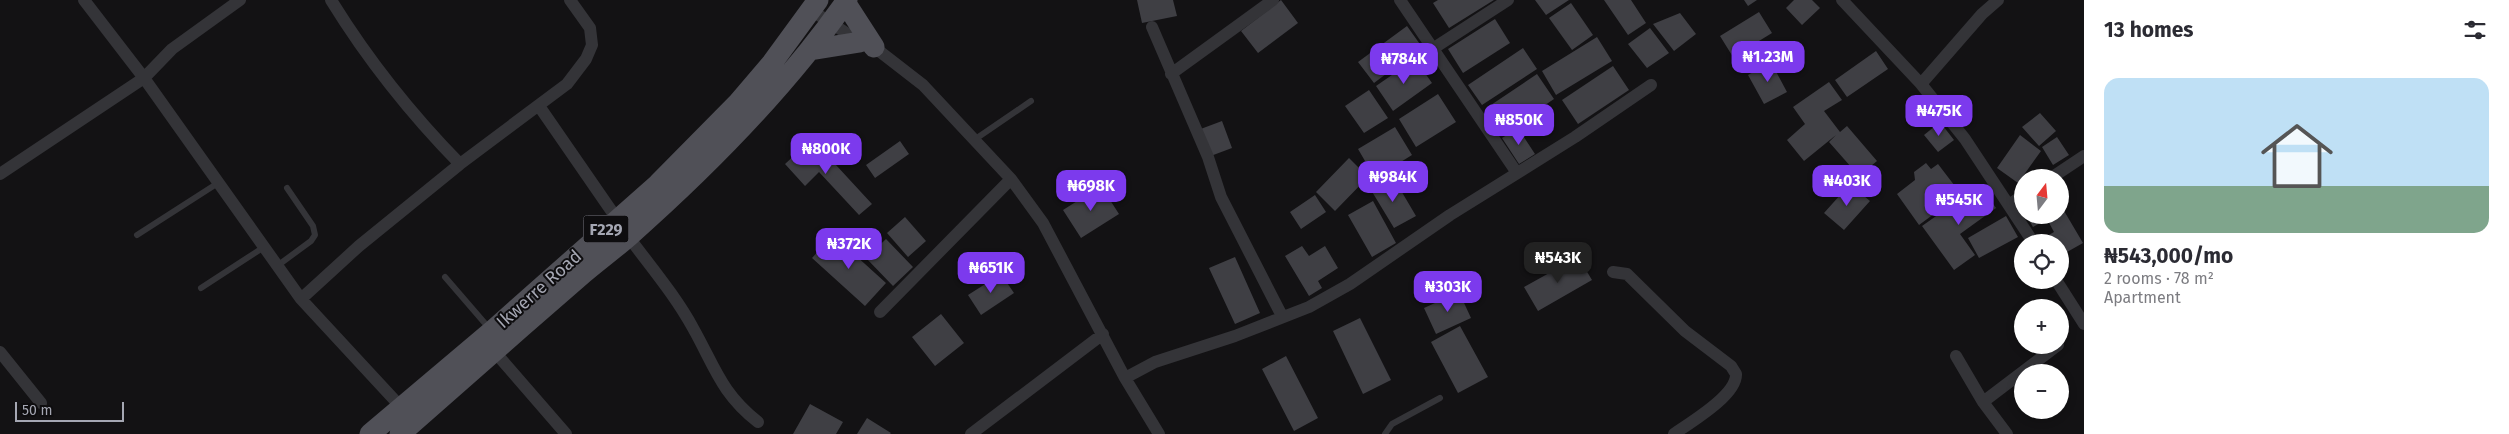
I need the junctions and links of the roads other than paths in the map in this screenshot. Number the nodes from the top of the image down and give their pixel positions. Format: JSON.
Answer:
{"nodes":[{"id":1,"x":84,"y":0,"type":"edge"},
{"id":2,"x":240,"y":0,"type":"edge"},
{"id":3,"x":331,"y":0,"type":"edge"},
{"id":4,"x":570,"y":0,"type":"edge"},
{"id":5,"x":1273,"y":0,"type":"edge"},
{"id":6,"x":1400,"y":0,"type":"edge"},
{"id":7,"x":1508,"y":0,"type":"edge"},
{"id":8,"x":1842,"y":0,"type":"edge"},
{"id":9,"x":1998,"y":0,"type":"edge"},
{"id":10,"x":846,"y":1,"type":"edge"},
{"id":11,"x":814,"y":5,"type":"edge"},
{"id":12,"x":830,"y":22,"type":"junction"},
{"id":13,"x":1152,"y":27,"type":"dead end"},
{"id":14,"x":867,"y":45,"type":"junction"},
{"id":15,"x":1434,"y":48,"type":"junction"},
{"id":16,"x":810,"y":50,"type":"junction"},
{"id":17,"x":1171,"y":74,"type":"junction"},
{"id":18,"x":144,"y":78,"type":"junction"},
{"id":19,"x":1921,"y":84,"type":"junction"},
{"id":20,"x":1651,"y":85,"type":"dead end"},
{"id":21,"x":1031,"y":101,"type":"dead end"},
{"id":22,"x":539,"y":106,"type":"junction"},
{"id":23,"x":974,"y":140,"type":"junction"},
{"id":24,"x":2084,"y":156,"type":"edge"},
{"id":25,"x":460,"y":164,"type":"junction"},
{"id":26,"x":2,"y":169,"type":"edge"},
{"id":27,"x":2064,"y":169,"type":"edge"},
{"id":28,"x":1517,"y":173,"type":"junction"},
{"id":29,"x":1011,"y":179,"type":"junction"},
{"id":30,"x":218,"y":183,"type":"junction"},
{"id":31,"x":287,"y":188,"type":"dead end"},
{"id":32,"x":2014,"y":202,"type":"edge"},
{"id":33,"x":2009,"y":205,"type":"junction"},
{"id":34,"x":617,"y":219,"type":"junction"},
{"id":35,"x":2028,"y":234,"type":"edge"},
{"id":36,"x":137,"y":235,"type":"dead end"},
{"id":37,"x":628,"y":236,"type":"junction"},
{"id":38,"x":264,"y":247,"type":"junction"},
{"id":39,"x":277,"y":266,"type":"junction"},
{"id":40,"x":1614,"y":272,"type":"dead end"},
{"id":41,"x":445,"y":278,"type":"dead end"},
{"id":42,"x":201,"y":288,"type":"dead end"},
{"id":43,"x":2062,"y":289,"type":"edge"},
{"id":44,"x":301,"y":300,"type":"junction"},
{"id":45,"x":880,"y":312,"type":"dead end"},
{"id":46,"x":1282,"y":316,"type":"junction"},
{"id":47,"x":2084,"y":324,"type":"edge"},
{"id":48,"x":1103,"y":334,"type":"junction"},
{"id":49,"x":493,"y":341,"type":"junction"},
{"id":50,"x":0,"y":352,"type":"edge"},
{"id":51,"x":2046,"y":354,"type":"edge"},
{"id":52,"x":1956,"y":356,"type":"dead end"},
{"id":53,"x":1125,"y":378,"type":"junction"},
{"id":54,"x":1440,"y":398,"type":"dead end"},
{"id":55,"x":1983,"y":402,"type":"junction"},
{"id":56,"x":41,"y":403,"type":"dead end"},
{"id":57,"x":401,"y":407,"type":"junction"},
{"id":58,"x":758,"y":422,"type":"dead end"},
{"id":59,"x":370,"y":434,"type":"edge"},
{"id":60,"x":400,"y":434,"type":"edge"},
{"id":61,"x":566,"y":434,"type":"edge"},
{"id":62,"x":972,"y":434,"type":"edge"},
{"id":63,"x":1159,"y":434,"type":"edge"},
{"id":64,"x":1384,"y":434,"type":"edge"},
{"id":65,"x":1674,"y":434,"type":"edge"},
{"id":66,"x":2007,"y":434,"type":"edge"}],
"edges":[{"from":1,"to":18,"type":"street"},
{"from":2,"to":18,"type":"street"},
{"from":3,"to":25,"type":"street"},
{"from":4,"to":22,"type":"street"},
{"from":5,"to":17,"type":"street"},
{"from":6,"to":15,"type":"street"},
{"from":7,"to":15,"type":"street"},
{"from":8,"to":19,"type":"street"},
{"from":9,"to":19,"type":"street"},
{"from":10,"to":12,"type":"main road","name":"Ikwerre Road","number":"F229"},
{"from":10,"to":14,"type":"main road"},
{"from":11,"to":12,"type":"street"},
{"from":11,"to":34,"type":"main road","name":"Ikwerre Road","number":"F229"},
{"from":12,"to":14,"type":"street"},
{"from":12,"to":16,"type":"main road","name":"Ikwerre Road","number":"F229"},
{"from":13,"to":17,"type":"street"},
{"from":14,"to":16,"type":"main road"},
{"from":14,"to":23,"type":"street"},
{"from":15,"to":28,"type":"street"},
{"from":16,"to":37,"type":"main road","name":"Ikwerre Road","number":"F229"},
{"from":17,"to":46,"type":"street"},
{"from":18,"to":26,"type":"street"},
{"from":18,"to":30,"type":"street"},
{"from":19,"to":33,"type":"street"},
{"from":20,"to":28,"type":"street"},
{"from":21,"to":23,"type":"lane"},
{"from":22,"to":25,"type":"street"},
{"from":22,"to":34,"type":"street"},
{"from":23,"to":29,"type":"street"},
{"from":24,"to":27,"type":"street"},
{"from":25,"to":44,"type":"street"},
{"from":28,"to":46,"type":"street"},
{"from":29,"to":45,"type":"street"},
{"from":29,"to":48,"type":"street"},
{"from":30,"to":36,"type":"lane"},
{"from":30,"to":38,"type":"street"},
{"from":31,"to":39,"type":"lane"},
{"from":32,"to":33,"type":"street"},
{"from":33,"to":35,"type":"street"},
{"from":34,"to":49,"type":"main road","name":"Ikwerre Road","number":"F229"},
{"from":37,"to":49,"type":"main road","name":"Ikwerre Road","number":"F229"},
{"from":37,"to":58,"type":"street"},
{"from":38,"to":39,"type":"street"},
{"from":38,"to":42,"type":"lane"},
{"from":39,"to":44,"type":"street"},
{"from":40,"to":65,"type":"street"},
{"from":41,"to":49,"type":"lane"},
{"from":43,"to":47,"type":"street"},
{"from":44,"to":57,"type":"street"},
{"from":46,"to":53,"type":"street"},
{"from":48,"to":53,"type":"street"},
{"from":48,"to":62,"type":"street"},
{"from":49,"to":57,"type":"main road","name":"Ikwerre Road","number":"F229"},
{"from":49,"to":60,"type":"main road","name":"Ikwerre Road","number":"F229"},
{"from":49,"to":61,"type":"street"},
{"from":50,"to":56,"type":"street"},
{"from":51,"to":55,"type":"street"},
{"from":52,"to":55,"type":"street"},
{"from":53,"to":63,"type":"street"},
{"from":54,"to":64,"type":"lane"},
{"from":55,"to":66,"type":"street"},
{"from":57,"to":59,"type":"main road","name":"Ikwerre Road","number":"F229"}]}
